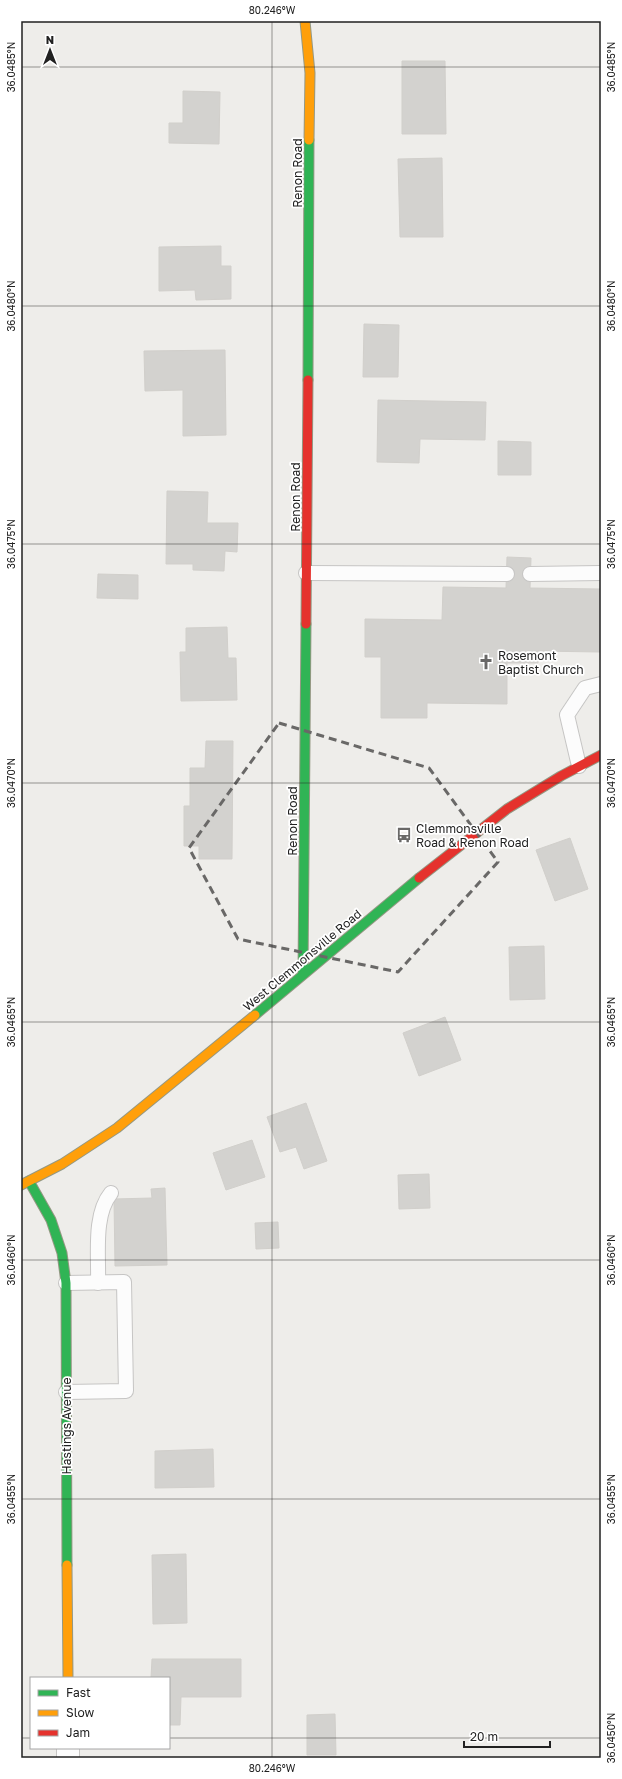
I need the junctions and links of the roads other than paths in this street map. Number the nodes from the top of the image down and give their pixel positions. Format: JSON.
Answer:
{"nodes":[{"id":1,"x":305,"y":21,"type":"edge"},
{"id":2,"x":306,"y":573,"type":"junction"},
{"id":3,"x":601,"y":573,"type":"edge"},
{"id":4,"x":507,"y":574,"type":"dead end"},
{"id":5,"x":530,"y":574,"type":"dead end"},
{"id":6,"x":601,"y":684,"type":"edge"},
{"id":7,"x":601,"y":755,"type":"edge"},
{"id":8,"x":579,"y":766,"type":"junction"},
{"id":9,"x":303,"y":974,"type":"junction"},
{"id":10,"x":25,"y":1183,"type":"edge"},
{"id":11,"x":111,"y":1193,"type":"dead end"},
{"id":12,"x":66,"y":1283,"type":"junction"},
{"id":13,"x":98,"y":1283,"type":"junction"},
{"id":14,"x":66,"y":1392,"type":"junction"},
{"id":15,"x":68,"y":1677,"type":"edge"}],
"edges":[{"from":1,"to":2,"type":"street","name":"Renon Road"},
{"from":2,"to":4,"type":"lane"},
{"from":2,"to":9,"type":"street","name":"Renon Road"},
{"from":3,"to":5,"type":"lane"},
{"from":6,"to":8,"type":"lane"},
{"from":7,"to":8,"type":"street","name":"West Clemmonsville Road"},
{"from":8,"to":9,"type":"street","name":"West Clemmonsville Road"},
{"from":9,"to":10,"type":"street","name":"West Clemmonsville Road"},
{"from":10,"to":12,"type":"street","name":"Hastings Avenue"},
{"from":11,"to":13,"type":"lane"},
{"from":12,"to":13,"type":"lane"},
{"from":12,"to":14,"type":"street","name":"Hastings Avenue"},
{"from":13,"to":14,"type":"lane"},
{"from":14,"to":15,"type":"street","name":"Hastings Avenue"}]}
